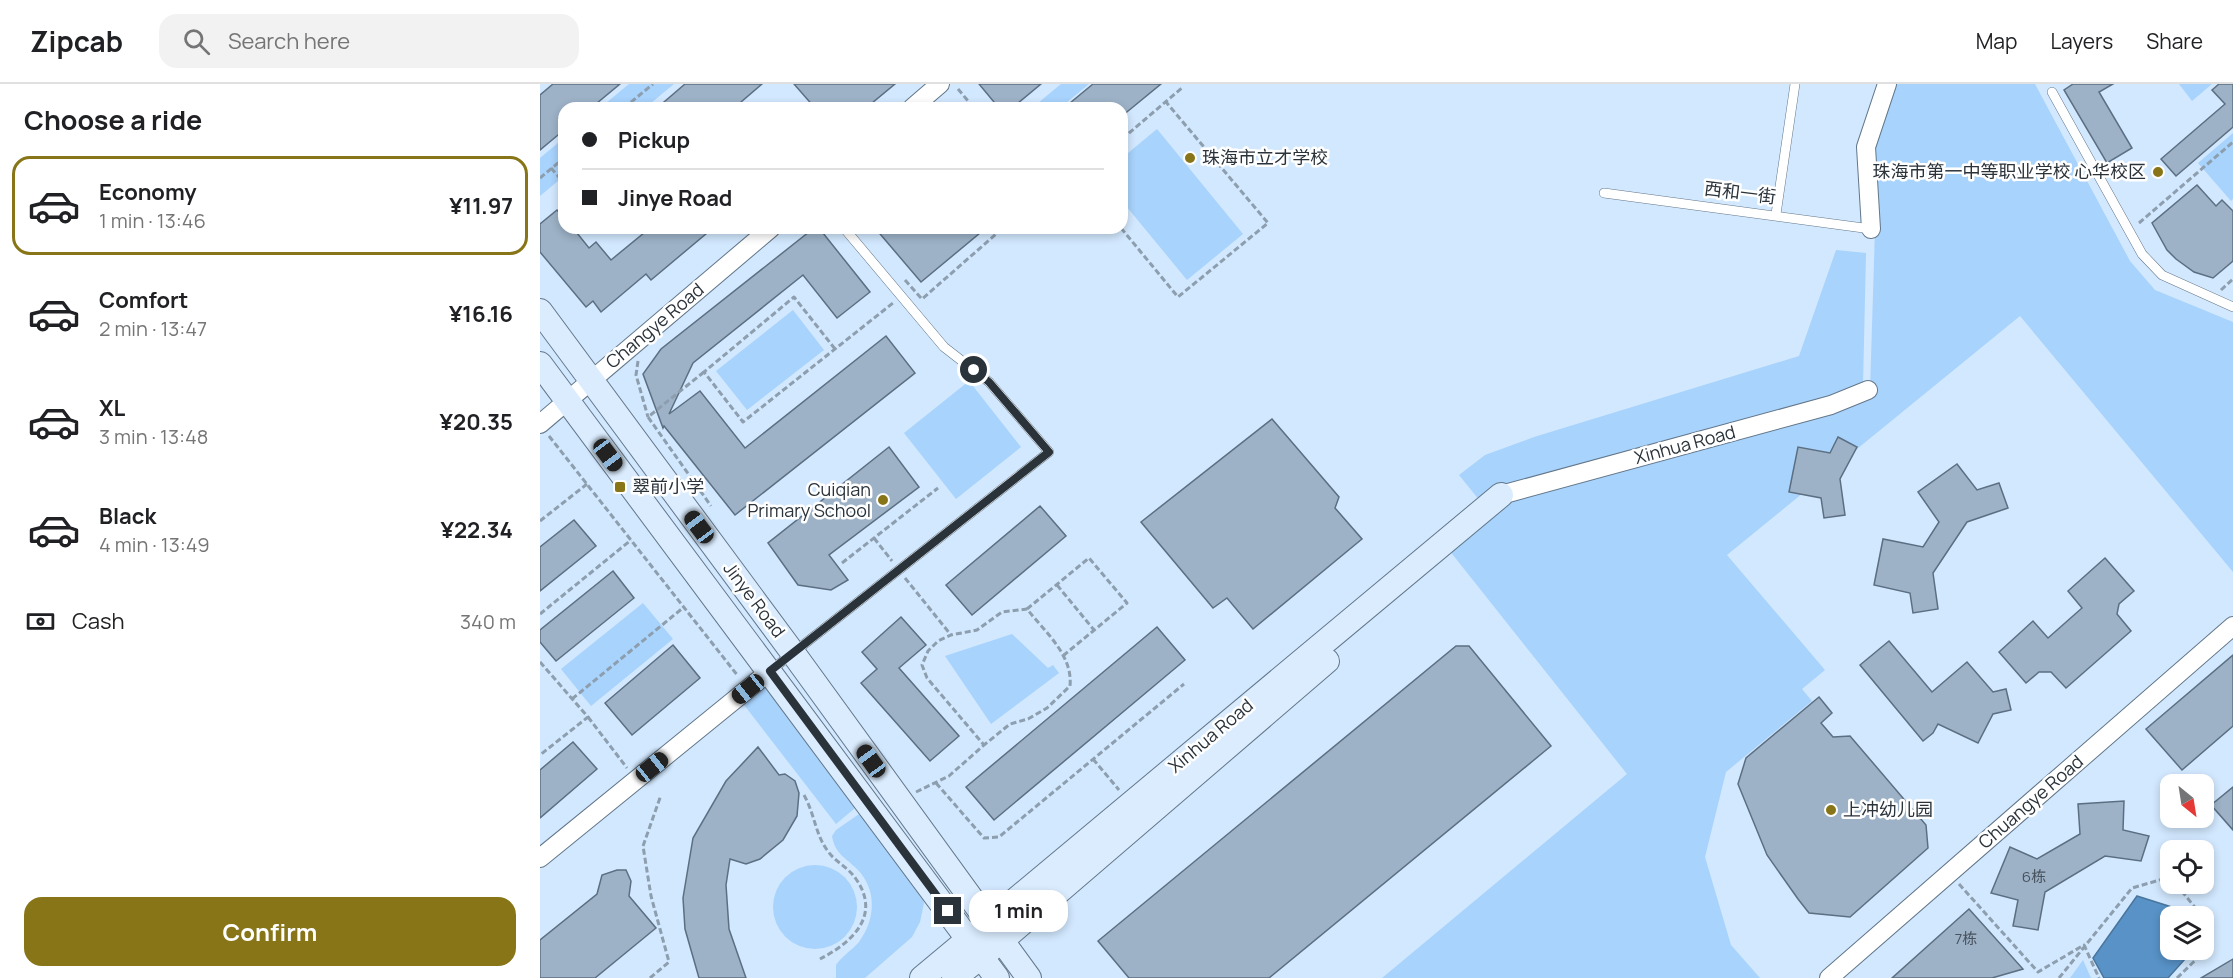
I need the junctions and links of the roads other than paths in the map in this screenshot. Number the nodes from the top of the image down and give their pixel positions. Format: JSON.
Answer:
{"nodes":[{"id":1,"x":940,"y":84,"type":"edge"},
{"id":2,"x":1796,"y":84,"type":"edge"},
{"id":3,"x":1887,"y":84,"type":"edge"},
{"id":4,"x":2052,"y":92,"type":"dead end"},
{"id":5,"x":919,"y":102,"type":"edge"},
{"id":6,"x":1604,"y":193,"type":"dead end"},
{"id":7,"x":1776,"y":214,"type":"junction"},
{"id":8,"x":1871,"y":229,"type":"joint"},
{"id":9,"x":764,"y":234,"type":"edge"},
{"id":10,"x":849,"y":234,"type":"edge"},
{"id":11,"x":2233,"y":307,"type":"edge"},
{"id":12,"x":540,"y":311,"type":"edge"},
{"id":13,"x":540,"y":364,"type":"edge"},
{"id":14,"x":591,"y":381,"type":"junction"},
{"id":15,"x":1869,"y":390,"type":"dead end"},
{"id":16,"x":567,"y":402,"type":"junction"},
{"id":17,"x":543,"y":428,"type":"edge"},
{"id":18,"x":1501,"y":495,"type":"junction"},
{"id":19,"x":2233,"y":626,"type":"edge"},
{"id":20,"x":793,"y":653,"type":"junction"},
{"id":21,"x":770,"y":671,"type":"junction"},
{"id":22,"x":540,"y":858,"type":"edge"},
{"id":23,"x":995,"y":932,"type":"junction"},
{"id":24,"x":975,"y":948,"type":"junction"},
{"id":25,"x":922,"y":978,"type":"edge"},
{"id":26,"x":954,"y":978,"type":"edge"},
{"id":27,"x":997,"y":978,"type":"edge"},
{"id":28,"x":1029,"y":978,"type":"edge"},
{"id":29,"x":1829,"y":978,"type":"edge"}],
"edges":[{"from":1,"to":5,"type":"street"},
{"from":2,"to":7,"type":"lane"},
{"from":3,"to":8,"type":"street"},
{"from":4,"to":11,"type":"lane"},
{"from":6,"to":7,"type":"lane","name":"西和一街"},
{"from":7,"to":8,"type":"lane","name":"西和一街"},
{"from":9,"to":14,"type":"street","name":"Changye Road"},
{"from":10,"to":20,"type":"lane"},
{"from":12,"to":14,"type":"main road","name":"Jinye Road"},
{"from":13,"to":16,"type":"main road","name":"Jinye Road"},
{"from":14,"to":16,"type":"street","name":"Changye Road"},
{"from":14,"to":20,"type":"main road","name":"Jinye Road"},
{"from":15,"to":18,"type":"street","name":"Xinhua Road"},
{"from":16,"to":17,"type":"street","name":"Changye Road"},
{"from":16,"to":21,"type":"main road","name":"Jinye Road"},
{"from":18,"to":23,"type":"main road","name":"Xinhua Road"},
{"from":18,"to":23,"type":"main road","name":"Xinhua Road"},
{"from":19,"to":29,"type":"street","name":"Chuangye Road"},
{"from":20,"to":21,"type":"lane"},
{"from":20,"to":23,"type":"main road","name":"Jinye Road"},
{"from":21,"to":22,"type":"street"},
{"from":21,"to":24,"type":"main road","name":"Jinye Road"},
{"from":23,"to":24,"type":"main road","name":"Xinhua Road"},
{"from":23,"to":28,"type":"main road","name":"Jinye Road"},
{"from":24,"to":25,"type":"main road","name":"Xinhua Road"},
{"from":24,"to":26,"type":"main road","name":"Xinhua Road"},
{"from":24,"to":27,"type":"main road","name":"Jinye Road"}]}
